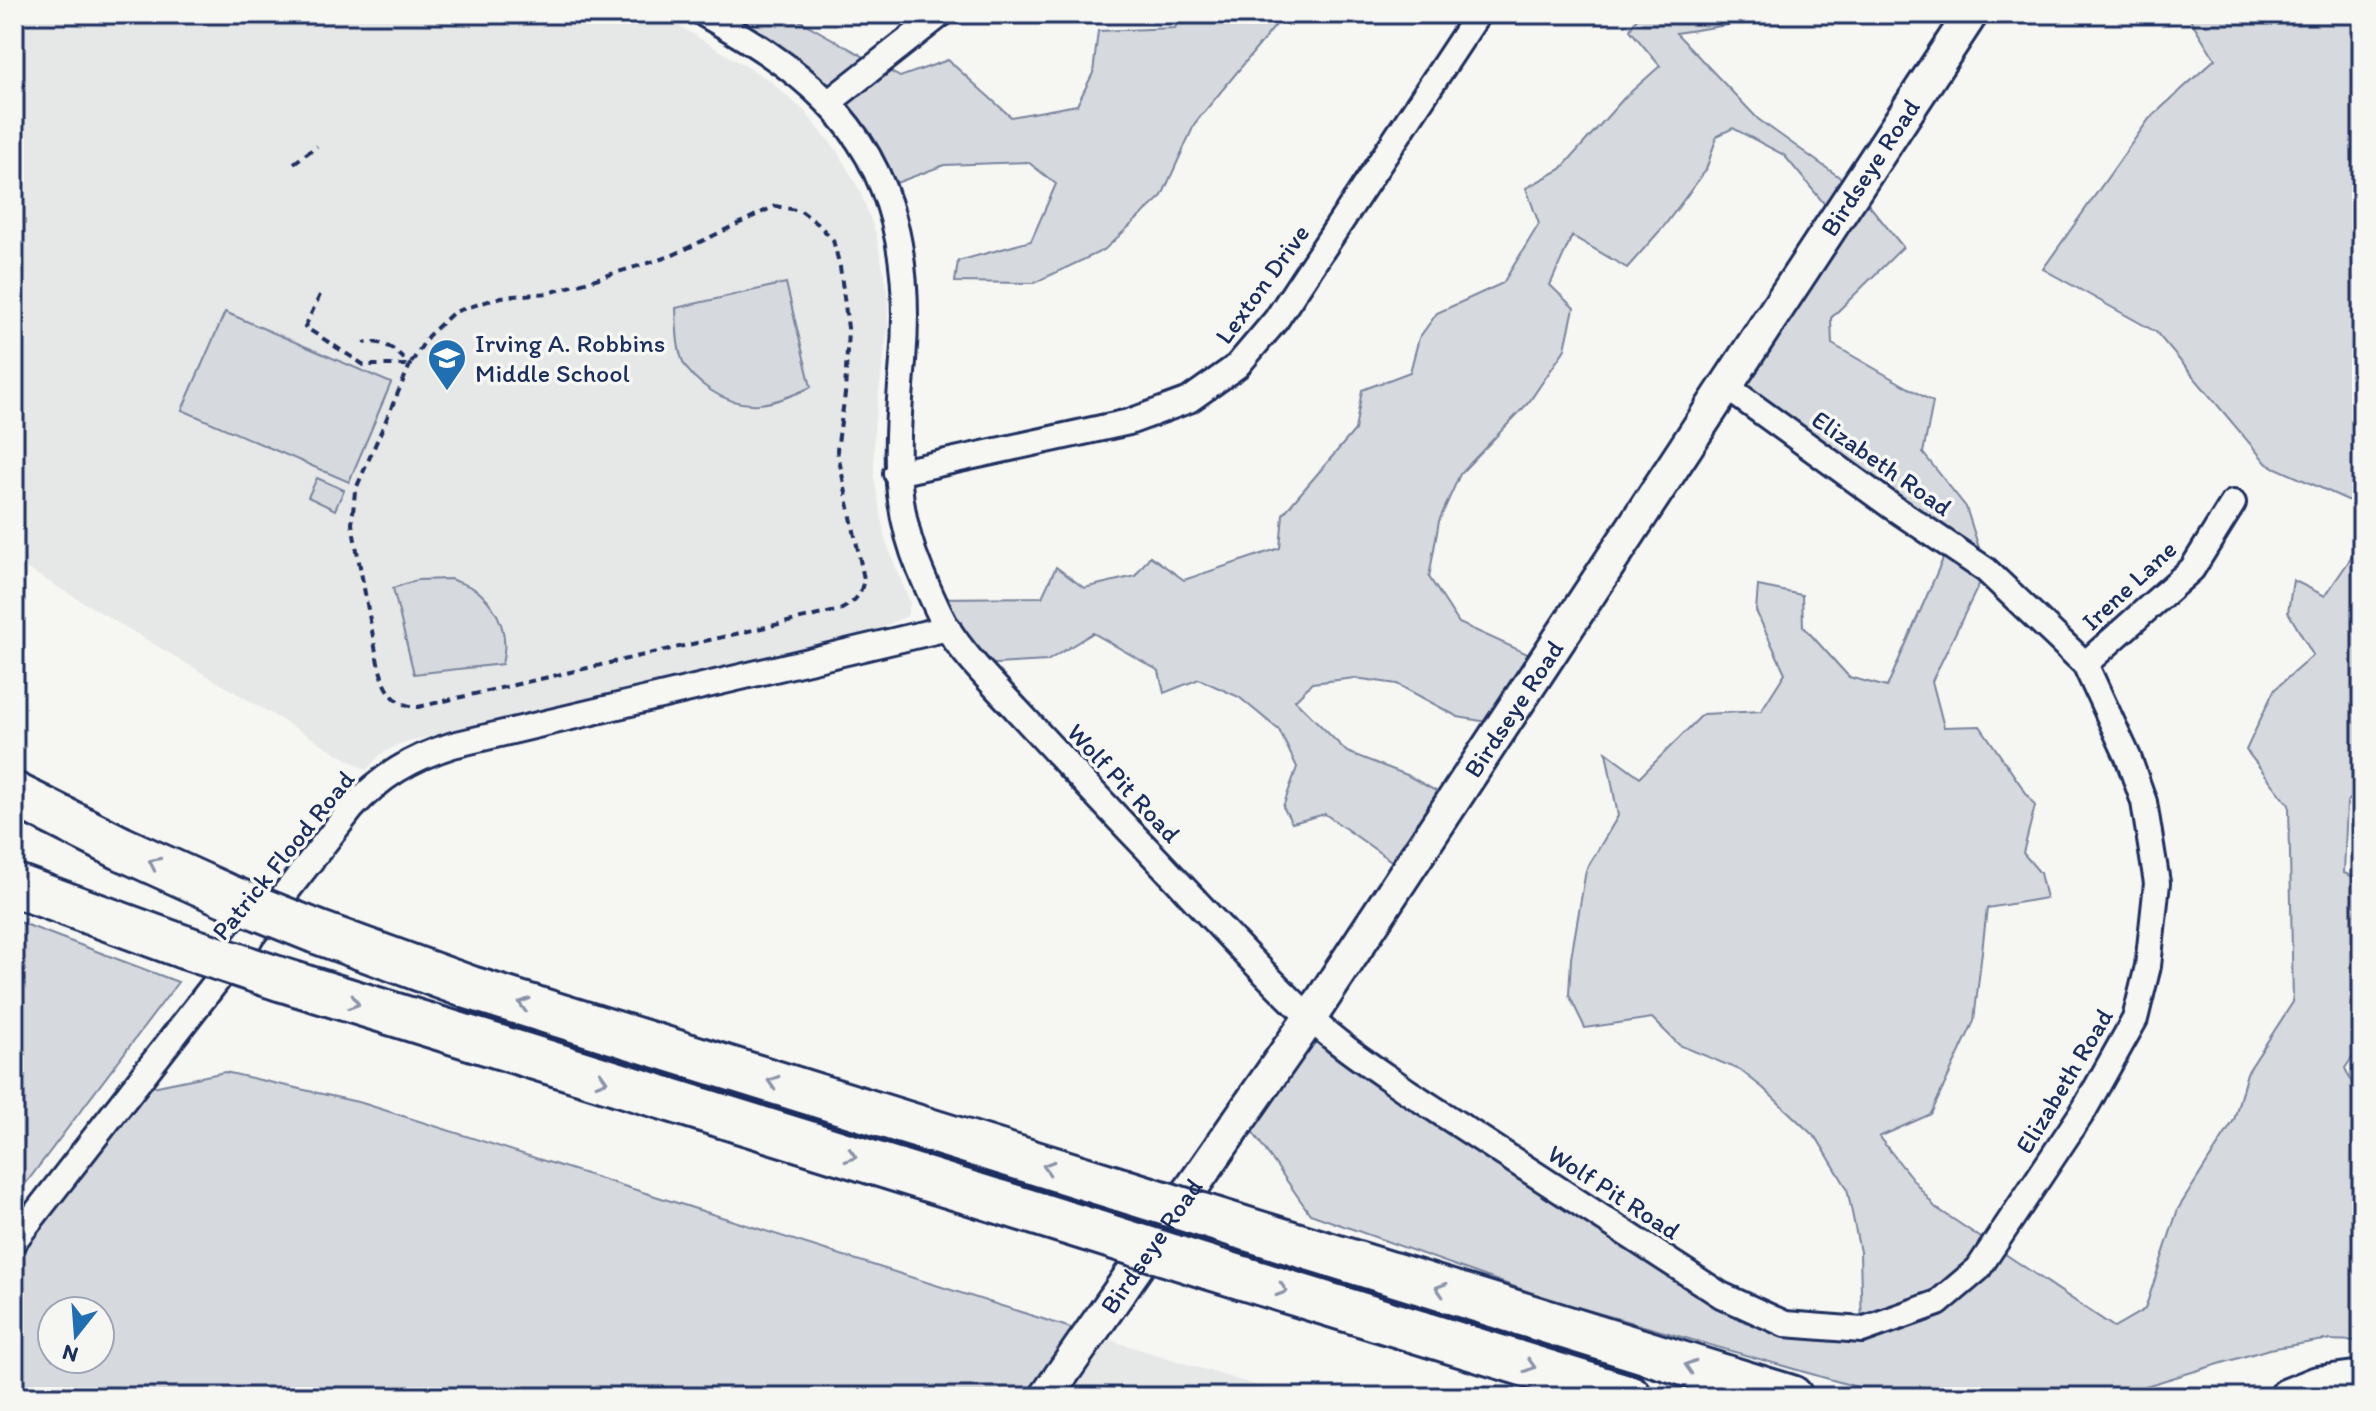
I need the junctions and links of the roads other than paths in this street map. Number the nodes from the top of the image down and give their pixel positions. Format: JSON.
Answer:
{"nodes":[{"id":1,"x":704,"y":14,"type":"edge"},
{"id":2,"x":941,"y":14,"type":"edge"},
{"id":3,"x":1478,"y":14,"type":"edge"},
{"id":4,"x":1971,"y":14,"type":"edge"},
{"id":5,"x":828,"y":103,"type":"junction"},
{"id":6,"x":1727,"y":387,"type":"junction"},
{"id":7,"x":896,"y":473,"type":"junction"},
{"id":8,"x":2233,"y":503,"type":"dead end"},
{"id":9,"x":948,"y":628,"type":"junction"},
{"id":10,"x":2085,"y":664,"type":"junction"},
{"id":11,"x":16,"y":794,"type":"edge"},
{"id":12,"x":14,"y":885,"type":"edge"},
{"id":13,"x":1310,"y":1018,"type":"junction"},
{"id":14,"x":14,"y":1241,"type":"edge"},
{"id":15,"x":1862,"y":1330,"type":"joint"},
{"id":16,"x":2362,"y":1379,"type":"edge"},
{"id":17,"x":1046,"y":1397,"type":"edge"},
{"id":18,"x":1630,"y":1397,"type":"edge"},
{"id":19,"x":1791,"y":1397,"type":"edge"},
{"id":20,"x":2288,"y":1397,"type":"edge"}],
"edges":[{"from":1,"to":5,"type":"street","name":"Wolf Pit Road"},
{"from":2,"to":5,"type":"street"},
{"from":3,"to":7,"type":"street","name":"Lexton Drive"},
{"from":4,"to":6,"type":"main road","name":"Birdseye Road"},
{"from":5,"to":7,"type":"street","name":"Wolf Pit Road"},
{"from":6,"to":10,"type":"street","name":"Elizabeth Road"},
{"from":6,"to":13,"type":"main road","name":"Birdseye Road"},
{"from":7,"to":9,"type":"street","name":"Wolf Pit Road"},
{"from":8,"to":10,"type":"street","name":"Irene Lane"},
{"from":9,"to":13,"type":"street","name":"Wolf Pit Road"},
{"from":9,"to":14,"type":"street","name":"Patrick Flood Road"},
{"from":10,"to":15,"type":"street","name":"Elizabeth Road"},
{"from":19,"to":11,"type":"highway","one_way":true,"bridge":true},
{"from":12,"to":18,"type":"highway","one_way":true,"bridge":true},
{"from":13,"to":15,"type":"street","name":"Wolf Pit Road"},
{"from":13,"to":17,"type":"main road","name":"Birdseye Road"},
{"from":16,"to":20,"type":"main road"}]}
